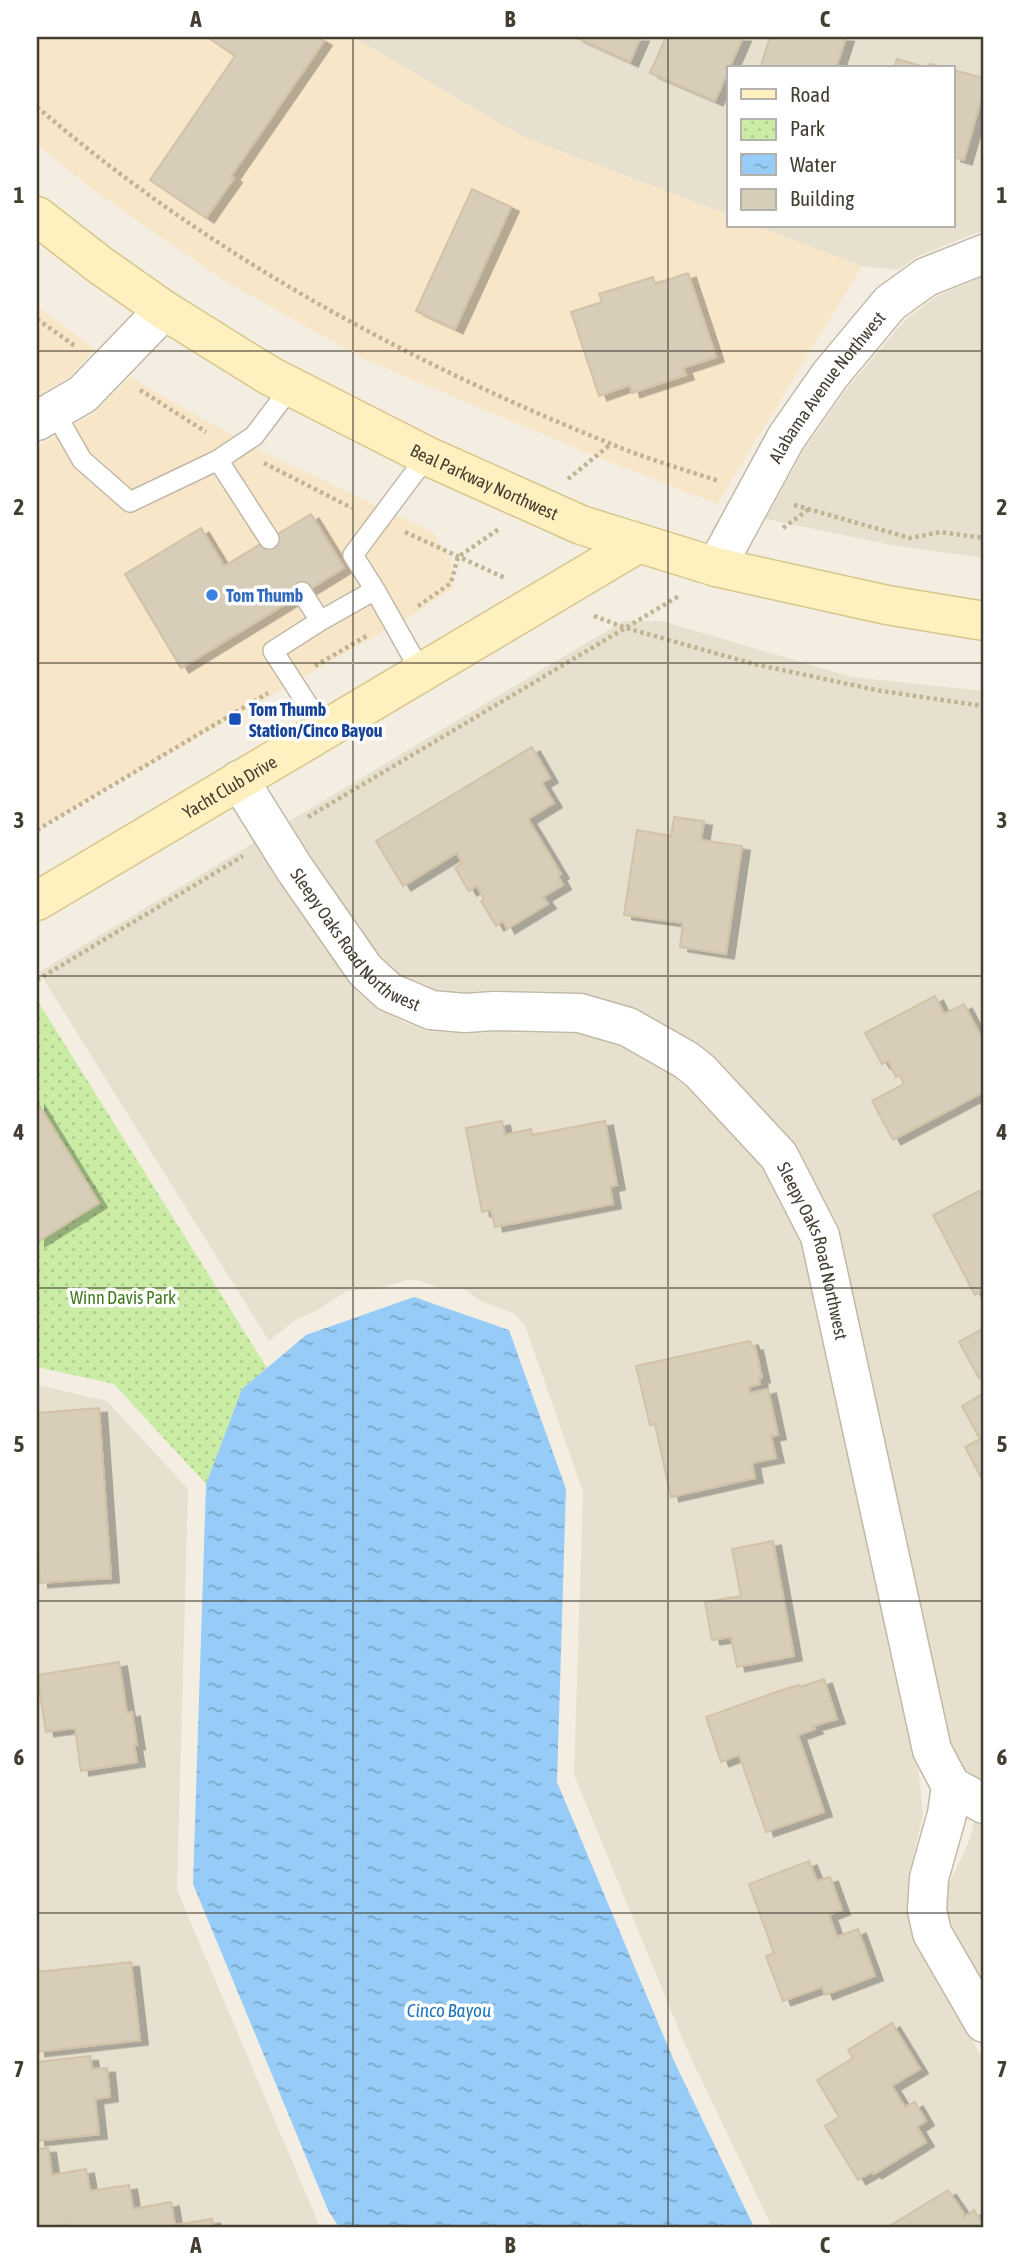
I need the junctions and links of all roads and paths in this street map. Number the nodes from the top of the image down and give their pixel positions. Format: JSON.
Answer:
{"nodes":[{"id":1,"x":37,"y":107,"type":"edge"},
{"id":2,"x":37,"y":216,"type":"edge"},
{"id":3,"x":984,"y":254,"type":"edge"},
{"id":4,"x":164,"y":310,"type":"junction"},
{"id":5,"x":37,"y":319,"type":"edge"},
{"id":6,"x":108,"y":368,"type":"junction"},
{"id":7,"x":291,"y":387,"type":"junction"},
{"id":8,"x":45,"y":416,"type":"edge"},
{"id":9,"x":236,"y":448,"type":"junction"},
{"id":10,"x":427,"y":456,"type":"junction"},
{"id":11,"x":218,"y":460,"type":"junction"},
{"id":12,"x":755,"y":494,"type":"junction"},
{"id":13,"x":809,"y":509,"type":"junction"},
{"id":14,"x":379,"y":520,"type":"junction"},
{"id":15,"x":778,"y":532,"type":"dead end"},
{"id":16,"x":984,"y":537,"type":"edge"},
{"id":17,"x":269,"y":539,"type":"dead end"},
{"id":18,"x":639,"y":543,"type":"junction"},
{"id":19,"x":721,"y":568,"type":"junction"},
{"id":20,"x":375,"y":590,"type":"junction"},
{"id":21,"x":302,"y":593,"type":"dead end"},
{"id":22,"x":547,"y":597,"type":"junction"},
{"id":23,"x":320,"y":621,"type":"junction"},
{"id":24,"x":984,"y":621,"type":"edge"},
{"id":25,"x":626,"y":628,"type":"junction"},
{"id":26,"x":421,"y":672,"type":"junction"},
{"id":27,"x":984,"y":706,"type":"edge"},
{"id":28,"x":324,"y":730,"type":"junction"},
{"id":29,"x":239,"y":780,"type":"junction"},
{"id":30,"x":275,"y":837,"type":"junction"},
{"id":31,"x":37,"y":901,"type":"edge"},
{"id":32,"x":37,"y":980,"type":"edge"},
{"id":33,"x":968,"y":1795,"type":"edge"},
{"id":34,"x":984,"y":2023,"type":"edge"}],
"edges":[{"from":1,"to":12,"type":"path"},
{"from":2,"to":4,"type":"main road","name":"Beal Parkway Northwest"},
{"from":3,"to":12,"type":"street","name":"Alabama Avenue Northwest"},
{"from":4,"to":6,"type":"street"},
{"from":4,"to":7,"type":"main road","name":"Beal Parkway Northwest"},
{"from":5,"to":6,"type":"path"},
{"from":6,"to":8,"type":"street"},
{"from":6,"to":9,"type":"path"},
{"from":7,"to":9,"type":"lane"},
{"from":7,"to":10,"type":"main road","name":"Beal Parkway Northwest"},
{"from":8,"to":11,"type":"lane"},
{"from":9,"to":11,"type":"lane"},
{"from":9,"to":14,"type":"path"},
{"from":10,"to":14,"type":"lane"},
{"from":10,"to":18,"type":"main road","name":"Beal Parkway Northwest"},
{"from":11,"to":17,"type":"lane"},
{"from":12,"to":13,"type":"path"},
{"from":12,"to":19,"type":"street","name":"Alabama Avenue Northwest"},
{"from":13,"to":15,"type":"path"},
{"from":13,"to":16,"type":"path"},
{"from":14,"to":20,"type":"lane"},
{"from":14,"to":22,"type":"path"},
{"from":18,"to":19,"type":"main road","name":"Beal Parkway Northwest"},
{"from":18,"to":22,"type":"main road","name":"Yacht Club Drive"},
{"from":19,"to":24,"type":"main road","name":"Beal Parkway Northwest"},
{"from":19,"to":25,"type":"path"},
{"from":20,"to":23,"type":"lane"},
{"from":20,"to":26,"type":"lane"},
{"from":21,"to":23,"type":"lane"},
{"from":22,"to":25,"type":"path"},
{"from":22,"to":26,"type":"main road","name":"Yacht Club Drive"},
{"from":23,"to":28,"type":"lane"},
{"from":25,"to":27,"type":"path"},
{"from":25,"to":30,"type":"path"},
{"from":26,"to":28,"type":"main road","name":"Yacht Club Drive"},
{"from":28,"to":29,"type":"main road","name":"Yacht Club Drive"},
{"from":29,"to":30,"type":"street","name":"Sleepy Oaks Road Northwest"},
{"from":29,"to":31,"type":"main road","name":"Yacht Club Drive"},
{"from":30,"to":32,"type":"path"},
{"from":30,"to":33,"type":"street","name":"Sleepy Oaks Road Northwest"},
{"from":33,"to":34,"type":"street","name":"Sleepy Oaks Road Northwest"}]}
